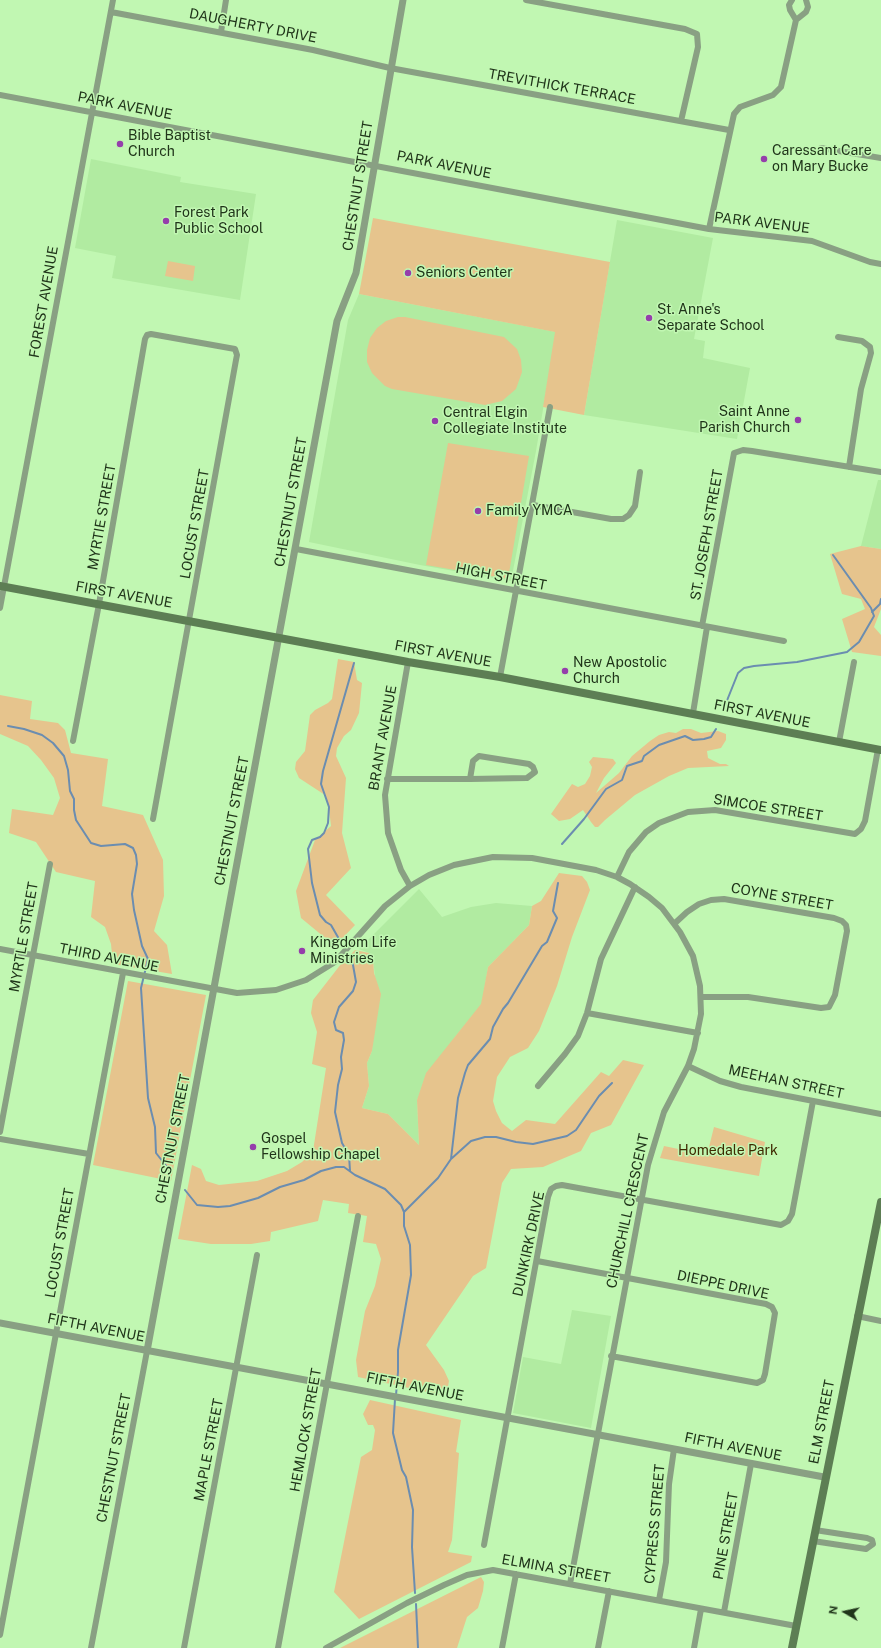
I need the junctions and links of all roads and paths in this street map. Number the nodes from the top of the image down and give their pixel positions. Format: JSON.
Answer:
{"nodes":[{"id":1,"x":113,"y":0,"type":"edge"},
{"id":2,"x":226,"y":0,"type":"edge"},
{"id":3,"x":403,"y":0,"type":"edge"},
{"id":4,"x":526,"y":0,"type":"edge"},
{"id":5,"x":792,"y":0,"type":"edge"},
{"id":6,"x":806,"y":0,"type":"edge"},
{"id":7,"x":111,"y":12,"type":"junction"},
{"id":8,"x":796,"y":20,"type":"junction"},
{"id":9,"x":220,"y":32,"type":"junction"},
{"id":10,"x":390,"y":68,"type":"junction"},
{"id":11,"x":0,"y":95,"type":"edge"},
{"id":12,"x":92,"y":112,"type":"junction"},
{"id":13,"x":681,"y":121,"type":"junction"},
{"id":14,"x":729,"y":130,"type":"junction"},
{"id":15,"x":821,"y":148,"type":"dead end"},
{"id":16,"x":881,"y":158,"type":"edge"},
{"id":17,"x":374,"y":164,"type":"junction"},
{"id":18,"x":709,"y":228,"type":"junction"},
{"id":19,"x":881,"y":264,"type":"edge"},
{"id":20,"x":838,"y":337,"type":"dead end"},
{"id":21,"x":144,"y":343,"type":"joint"},
{"id":22,"x":550,"y":407,"type":"dead end"},
{"id":23,"x":849,"y":467,"type":"junction"},
{"id":24,"x":640,"y":472,"type":"dead end"},
{"id":25,"x":881,"y":472,"type":"edge"},
{"id":26,"x":533,"y":505,"type":"junction"},
{"id":27,"x":296,"y":549,"type":"junction"},
{"id":28,"x":2,"y":586,"type":"edge"},
{"id":29,"x":516,"y":592,"type":"junction"},
{"id":30,"x":99,"y":604,"type":"junction"},
{"id":31,"x":0,"y":608,"type":"edge"},
{"id":32,"x":190,"y":620,"type":"junction"},
{"id":33,"x":705,"y":627,"type":"junction"},
{"id":34,"x":279,"y":638,"type":"junction"},
{"id":35,"x":784,"y":641,"type":"dead end"},
{"id":36,"x":408,"y":662,"type":"junction"},
{"id":37,"x":854,"y":662,"type":"dead end"},
{"id":38,"x":500,"y":677,"type":"junction"},
{"id":39,"x":693,"y":714,"type":"junction"},
{"id":40,"x":73,"y":742,"type":"dead end"},
{"id":41,"x":839,"y":742,"type":"junction"},
{"id":42,"x":879,"y":750,"type":"edge"},
{"id":43,"x":387,"y":779,"type":"junction"},
{"id":44,"x":470,"y":779,"type":"junction"},
{"id":45,"x":152,"y":819,"type":"dead end"},
{"id":46,"x":50,"y":864,"type":"dead end"},
{"id":47,"x":617,"y":877,"type":"junction"},
{"id":48,"x":410,"y":886,"type":"junction"},
{"id":49,"x":635,"y":888,"type":"junction"},
{"id":50,"x":674,"y":924,"type":"junction"},
{"id":51,"x":0,"y":949,"type":"edge"},
{"id":52,"x":33,"y":955,"type":"junction"},
{"id":53,"x":123,"y":973,"type":"junction"},
{"id":54,"x":214,"y":989,"type":"junction"},
{"id":55,"x":701,"y":997,"type":"junction"},
{"id":56,"x":587,"y":1012,"type":"junction"},
{"id":57,"x":698,"y":1033,"type":"junction"},
{"id":58,"x":688,"y":1066,"type":"junction"},
{"id":59,"x":538,"y":1086,"type":"dead end"},
{"id":60,"x":813,"y":1101,"type":"junction"},
{"id":61,"x":881,"y":1114,"type":"edge"},
{"id":62,"x":0,"y":1132,"type":"edge"},
{"id":63,"x":0,"y":1139,"type":"edge"},
{"id":64,"x":89,"y":1154,"type":"junction"},
{"id":65,"x":641,"y":1200,"type":"junction"},
{"id":66,"x":881,"y":1202,"type":"edge"},
{"id":67,"x":358,"y":1216,"type":"dead end"},
{"id":68,"x":879,"y":1225,"type":"edge"},
{"id":69,"x":257,"y":1256,"type":"dead end"},
{"id":70,"x":537,"y":1261,"type":"junction"},
{"id":71,"x":626,"y":1278,"type":"junction"},
{"id":72,"x":857,"y":1316,"type":"junction"},
{"id":73,"x":881,"y":1321,"type":"edge"},
{"id":74,"x":0,"y":1323,"type":"edge"},
{"id":75,"x":56,"y":1333,"type":"junction"},
{"id":76,"x":147,"y":1351,"type":"junction"},
{"id":77,"x":611,"y":1356,"type":"junction"},
{"id":78,"x":237,"y":1367,"type":"junction"},
{"id":79,"x":327,"y":1384,"type":"junction"},
{"id":80,"x":507,"y":1418,"type":"junction"},
{"id":81,"x":597,"y":1435,"type":"junction"},
{"id":82,"x":674,"y":1449,"type":"junction"},
{"id":83,"x":751,"y":1464,"type":"junction"},
{"id":84,"x":824,"y":1477,"type":"junction"},
{"id":85,"x":815,"y":1530,"type":"junction"},
{"id":86,"x":813,"y":1541,"type":"junction"},
{"id":87,"x":881,"y":1543,"type":"edge"},
{"id":88,"x":873,"y":1544,"type":"junction"},
{"id":89,"x":484,"y":1545,"type":"dead end"},
{"id":90,"x":516,"y":1574,"type":"junction"},
{"id":91,"x":570,"y":1584,"type":"junction"},
{"id":92,"x":609,"y":1591,"type":"junction"},
{"id":93,"x":659,"y":1600,"type":"junction"},
{"id":94,"x":701,"y":1609,"type":"junction"},
{"id":95,"x":724,"y":1612,"type":"junction"},
{"id":96,"x":796,"y":1626,"type":"junction"},
{"id":97,"x":0,"y":1636,"type":"edge"},
{"id":98,"x":91,"y":1648,"type":"edge"},
{"id":99,"x":184,"y":1648,"type":"edge"},
{"id":100,"x":278,"y":1648,"type":"edge"},
{"id":101,"x":326,"y":1648,"type":"edge"},
{"id":102,"x":502,"y":1648,"type":"edge"},
{"id":103,"x":598,"y":1648,"type":"edge"},
{"id":104,"x":694,"y":1648,"type":"edge"},
{"id":105,"x":792,"y":1648,"type":"edge"}],
"edges":[{"from":1,"to":7,"type":"street","name":"FOREST AVENUE"},
{"from":2,"to":9,"type":"street"},
{"from":3,"to":10,"type":"street","name":"CHESTNUT STREET"},
{"from":4,"to":13,"type":"street"},
{"from":5,"to":8,"type":"street"},
{"from":6,"to":8,"type":"street"},
{"from":7,"to":9,"type":"street","name":"DAUGHERTY DRIVE"},
{"from":7,"to":12,"type":"street","name":"FOREST AVENUE"},
{"from":8,"to":14,"type":"street"},
{"from":9,"to":10,"type":"street","name":"DAUGHERTY DRIVE"},
{"from":10,"to":13,"type":"street","name":"TREVITHICK TERRACE"},
{"from":10,"to":17,"type":"street","name":"CHESTNUT STREET"},
{"from":11,"to":12,"type":"street","name":"PARK AVENUE"},
{"from":12,"to":17,"type":"street","name":"PARK AVENUE"},
{"from":12,"to":28,"type":"street","name":"FOREST AVENUE"},
{"from":13,"to":14,"type":"street","name":"TREVITHICK TERRACE"},
{"from":14,"to":18,"type":"street"},
{"from":15,"to":16,"type":"street"},
{"from":17,"to":18,"type":"street","name":"PARK AVENUE"},
{"from":17,"to":27,"type":"street","name":"CHESTNUT STREET"},
{"from":18,"to":19,"type":"street","name":"PARK AVENUE"},
{"from":20,"to":23,"type":"street"},
{"from":21,"to":30,"type":"street","name":"MYRTIE STREET"},
{"from":21,"to":32,"type":"street","name":"LOCUST STREET"},
{"from":22,"to":26,"type":"street"},
{"from":23,"to":25,"type":"street"},
{"from":23,"to":33,"type":"street","name":"ST. JOSEPH STREET"},
{"from":24,"to":26,"type":"street"},
{"from":26,"to":29,"type":"street"},
{"from":27,"to":29,"type":"street","name":"HIGH STREET"},
{"from":27,"to":34,"type":"street","name":"CHESTNUT STREET"},
{"from":28,"to":30,"type":"main road","name":"FIRST AVENUE"},
{"from":28,"to":31,"type":"street","name":"FOREST AVENUE"},
{"from":29,"to":33,"type":"street","name":"HIGH STREET"},
{"from":29,"to":38,"type":"street"},
{"from":30,"to":32,"type":"main road","name":"FIRST AVENUE"},
{"from":30,"to":40,"type":"street","name":"MYRTIE STREET"},
{"from":32,"to":34,"type":"main road","name":"FIRST AVENUE"},
{"from":32,"to":45,"type":"street","name":"LOCUST STREET"},
{"from":33,"to":35,"type":"street","name":"HIGH STREET"},
{"from":33,"to":39,"type":"street","name":"ST. JOSEPH STREET"},
{"from":34,"to":36,"type":"main road","name":"FIRST AVENUE"},
{"from":34,"to":54,"type":"street","name":"CHESTNUT STREET"},
{"from":36,"to":38,"type":"main road","name":"FIRST AVENUE"},
{"from":36,"to":43,"type":"street","name":"BRANT AVENUE"},
{"from":37,"to":41,"type":"street"},
{"from":38,"to":39,"type":"main road","name":"FIRST AVENUE"},
{"from":39,"to":41,"type":"main road","name":"FIRST AVENUE"},
{"from":41,"to":42,"type":"main road","name":"FIRST AVENUE"},
{"from":42,"to":47,"type":"street","name":"SIMCOE STREET"},
{"from":43,"to":44,"type":"street"},
{"from":43,"to":48,"type":"street","name":"BRANT AVENUE"},
{"from":44,"to":44,"type":"street"},
{"from":46,"to":52,"type":"street","name":"MYRTLE STREET"},
{"from":47,"to":48,"type":"street","name":"CHURCHILL CRESCENT"},
{"from":47,"to":49,"type":"street","name":"CHURCHILL CRESCENT"},
{"from":48,"to":54,"type":"street","name":"CHURCHILL CRESCENT"},
{"from":49,"to":50,"type":"street","name":"CHURCHILL CRESCENT"},
{"from":49,"to":56,"type":"street"},
{"from":50,"to":55,"type":"street","name":"CHURCHILL CRESCENT"},
{"from":50,"to":55,"type":"street","name":"COYNE STREET"},
{"from":51,"to":52,"type":"street","name":"THIRD AVENUE"},
{"from":52,"to":53,"type":"street","name":"THIRD AVENUE"},
{"from":52,"to":62,"type":"street","name":"MYRTLE STREET"},
{"from":53,"to":54,"type":"street","name":"THIRD AVENUE"},
{"from":53,"to":64,"type":"street","name":"LOCUST STREET"},
{"from":54,"to":76,"type":"street","name":"CHESTNUT STREET"},
{"from":55,"to":57,"type":"street","name":"CHURCHILL CRESCENT"},
{"from":56,"to":57,"type":"street"},
{"from":56,"to":59,"type":"street"},
{"from":57,"to":58,"type":"street","name":"CHURCHILL CRESCENT"},
{"from":58,"to":60,"type":"street","name":"MEEHAN STREET"},
{"from":58,"to":65,"type":"street","name":"CHURCHILL CRESCENT"},
{"from":60,"to":61,"type":"street","name":"MEEHAN STREET"},
{"from":60,"to":65,"type":"street","name":"DUNKIRK DRIVE"},
{"from":63,"to":64,"type":"street"},
{"from":64,"to":75,"type":"street","name":"LOCUST STREET"},
{"from":65,"to":70,"type":"street","name":"DUNKIRK DRIVE"},
{"from":65,"to":71,"type":"street","name":"CHURCHILL CRESCENT"},
{"from":66,"to":68,"type":"main road","name":"ELM STREET"},
{"from":67,"to":79,"type":"street","name":"HEMLOCK STREET"},
{"from":68,"to":72,"type":"main road","name":"ELM STREET"},
{"from":69,"to":78,"type":"street","name":"MAPLE STREET"},
{"from":70,"to":71,"type":"street","name":"DIEPPE DRIVE"},
{"from":70,"to":80,"type":"street","name":"DUNKIRK DRIVE"},
{"from":71,"to":77,"type":"street","name":"CHURCHILL CRESCENT"},
{"from":71,"to":77,"type":"street","name":"DIEPPE DRIVE"},
{"from":72,"to":73,"type":"street"},
{"from":72,"to":84,"type":"main road","name":"ELM STREET"},
{"from":74,"to":75,"type":"street","name":"FIFTH AVENUE"},
{"from":75,"to":76,"type":"street","name":"FIFTH AVENUE"},
{"from":75,"to":97,"type":"street","name":"LOCUST STREET"},
{"from":76,"to":78,"type":"street","name":"FIFTH AVENUE"},
{"from":76,"to":98,"type":"street","name":"CHESTNUT STREET"},
{"from":77,"to":81,"type":"street","name":"CHURCHILL CRESCENT"},
{"from":78,"to":79,"type":"street","name":"FIFTH AVENUE"},
{"from":78,"to":99,"type":"street","name":"MAPLE STREET"},
{"from":79,"to":80,"type":"street","name":"FIFTH AVENUE"},
{"from":79,"to":100,"type":"street","name":"HEMLOCK STREET"},
{"from":80,"to":81,"type":"street","name":"FIFTH AVENUE"},
{"from":80,"to":89,"type":"street","name":"DUNKIRK DRIVE"},
{"from":81,"to":82,"type":"street","name":"FIFTH AVENUE"},
{"from":81,"to":91,"type":"street","name":"CHURCHILL CRESCENT"},
{"from":82,"to":83,"type":"street","name":"FIFTH AVENUE"},
{"from":82,"to":93,"type":"street","name":"CYPRESS STREET"},
{"from":83,"to":84,"type":"street","name":"FIFTH AVENUE"},
{"from":83,"to":95,"type":"street","name":"PINE STREET"},
{"from":84,"to":85,"type":"main road","name":"ELM STREET"},
{"from":85,"to":86,"type":"main road","name":"ELM STREET"},
{"from":85,"to":88,"type":"street"},
{"from":86,"to":88,"type":"street"},
{"from":86,"to":96,"type":"main road","name":"ELM STREET"},
{"from":87,"to":88,"type":"street"},
{"from":90,"to":91,"type":"street","name":"ELMINA STREET"},
{"from":90,"to":101,"type":"street","name":"ELMINA STREET"},
{"from":90,"to":102,"type":"street"},
{"from":91,"to":92,"type":"street","name":"ELMINA STREET"},
{"from":92,"to":93,"type":"street","name":"ELMINA STREET"},
{"from":92,"to":103,"type":"street"},
{"from":93,"to":94,"type":"street","name":"ELMINA STREET"},
{"from":94,"to":95,"type":"street","name":"ELMINA STREET"},
{"from":94,"to":104,"type":"street"},
{"from":95,"to":96,"type":"street","name":"ELMINA STREET"},
{"from":96,"to":105,"type":"main road","name":"ELM STREET"}]}
